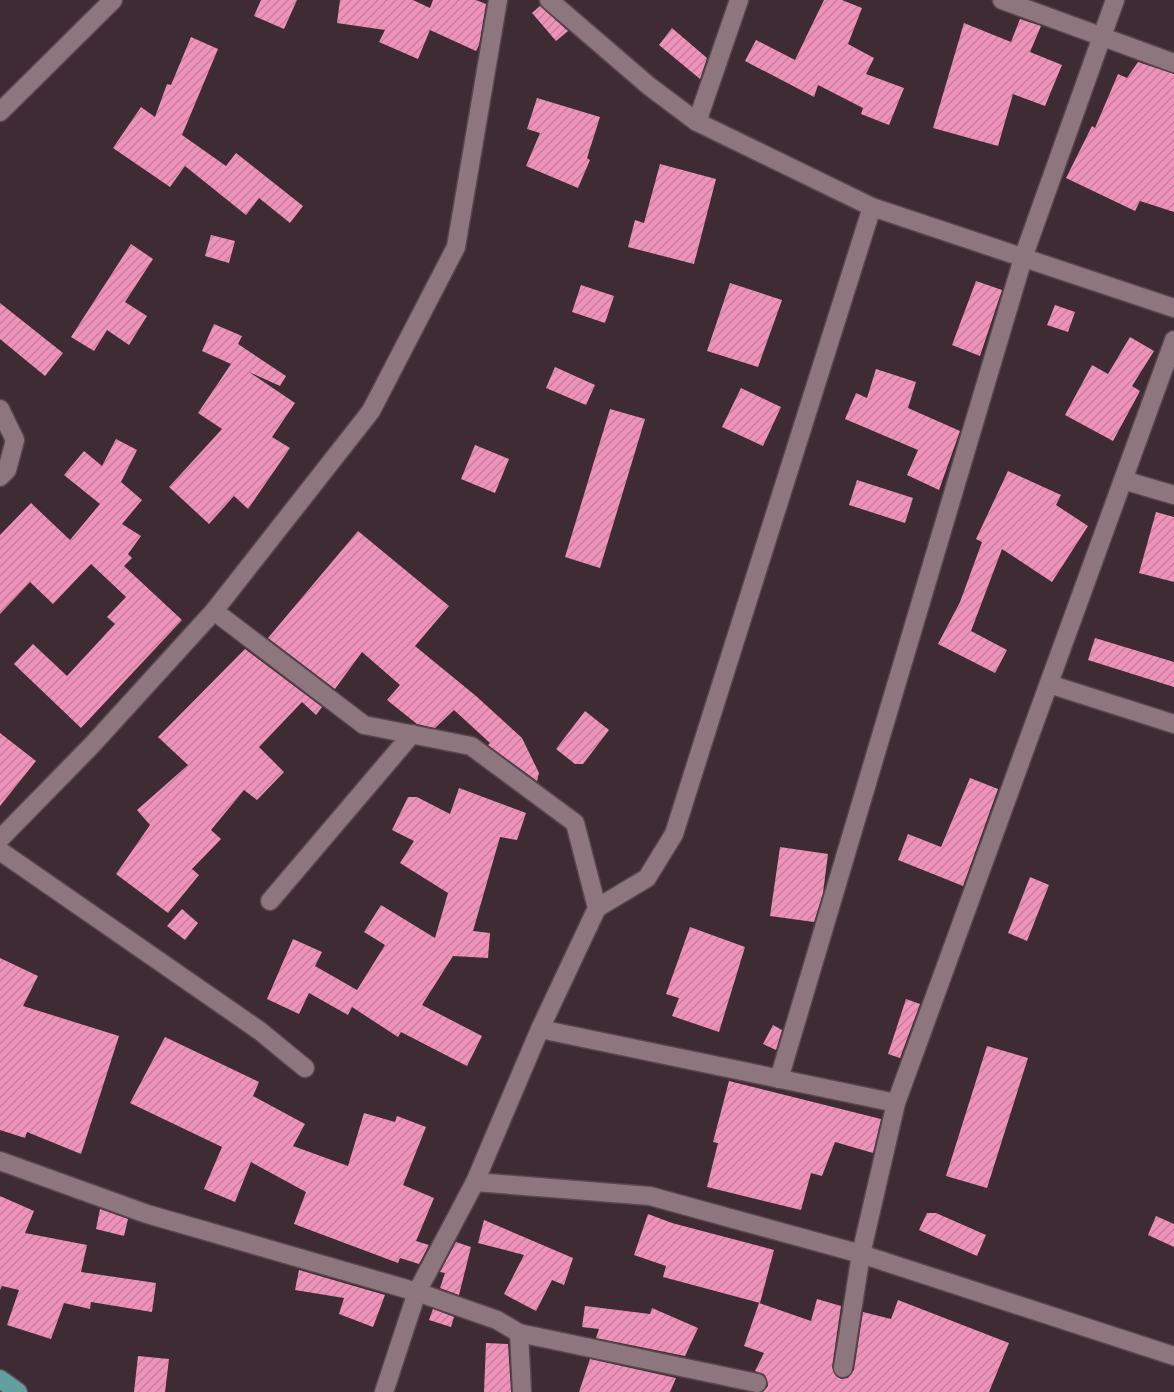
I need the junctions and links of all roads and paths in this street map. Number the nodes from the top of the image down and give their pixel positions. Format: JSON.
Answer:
{"nodes":[{"id":1,"x":113,"y":0,"type":"edge"},
{"id":2,"x":498,"y":0,"type":"edge"},
{"id":3,"x":549,"y":0,"type":"edge"},
{"id":4,"x":739,"y":0,"type":"edge"},
{"id":5,"x":1002,"y":0,"type":"edge"},
{"id":6,"x":1115,"y":0,"type":"edge"},
{"id":7,"x":1100,"y":36,"type":"junction"},
{"id":8,"x":1174,"y":63,"type":"edge"},
{"id":9,"x":0,"y":112,"type":"edge"},
{"id":10,"x":698,"y":122,"type":"junction"},
{"id":11,"x":872,"y":207,"type":"junction"},
{"id":12,"x":1024,"y":255,"type":"junction"},
{"id":13,"x":1174,"y":308,"type":"edge"},
{"id":14,"x":1174,"y":340,"type":"edge"},
{"id":15,"x":0,"y":409,"type":"edge"},
{"id":16,"x":0,"y":477,"type":"edge"},
{"id":17,"x":1123,"y":480,"type":"junction"},
{"id":18,"x":1174,"y":495,"type":"edge"},
{"id":19,"x":214,"y":611,"type":"junction"},
{"id":20,"x":1048,"y":684,"type":"junction"},
{"id":21,"x":1174,"y":724,"type":"edge"},
{"id":22,"x":412,"y":734,"type":"junction"},
{"id":23,"x":0,"y":839,"type":"edge"},
{"id":24,"x":0,"y":851,"type":"edge"},
{"id":25,"x":270,"y":901,"type":"dead end"},
{"id":26,"x":597,"y":908,"type":"junction"},
{"id":27,"x":540,"y":1029,"type":"junction"},
{"id":28,"x":305,"y":1068,"type":"dead end"},
{"id":29,"x":779,"y":1079,"type":"junction"},
{"id":30,"x":896,"y":1103,"type":"junction"},
{"id":31,"x":0,"y":1161,"type":"edge"},
{"id":32,"x":475,"y":1182,"type":"junction"},
{"id":33,"x":861,"y":1254,"type":"junction"},
{"id":34,"x":417,"y":1292,"type":"junction"},
{"id":35,"x":519,"y":1333,"type":"junction"},
{"id":36,"x":1174,"y":1356,"type":"edge"},
{"id":37,"x":843,"y":1368,"type":"dead end"},
{"id":38,"x":0,"y":1379,"type":"edge"},
{"id":39,"x":757,"y":1383,"type":"dead end"},
{"id":40,"x":18,"y":1392,"type":"edge"},
{"id":41,"x":384,"y":1392,"type":"edge"},
{"id":42,"x":522,"y":1392,"type":"edge"}],
"edges":[{"from":1,"to":9,"type":"street"},
{"from":2,"to":19,"type":"street"},
{"from":3,"to":10,"type":"street"},
{"from":4,"to":10,"type":"street"},
{"from":5,"to":7,"type":"street"},
{"from":6,"to":7,"type":"street"},
{"from":7,"to":8,"type":"street"},
{"from":7,"to":12,"type":"street"},
{"from":10,"to":11,"type":"street"},
{"from":11,"to":12,"type":"street"},
{"from":11,"to":26,"type":"street"},
{"from":12,"to":13,"type":"street"},
{"from":12,"to":29,"type":"street"},
{"from":14,"to":17,"type":"street"},
{"from":15,"to":16,"type":"street"},
{"from":17,"to":18,"type":"street"},
{"from":17,"to":20,"type":"street"},
{"from":19,"to":22,"type":"street"},
{"from":19,"to":23,"type":"street"},
{"from":20,"to":21,"type":"street"},
{"from":20,"to":30,"type":"street"},
{"from":22,"to":25,"type":"street"},
{"from":22,"to":26,"type":"street"},
{"from":24,"to":28,"type":"street"},
{"from":26,"to":27,"type":"street"},
{"from":27,"to":29,"type":"street"},
{"from":27,"to":32,"type":"street"},
{"from":29,"to":30,"type":"street"},
{"from":30,"to":33,"type":"street"},
{"from":31,"to":34,"type":"street"},
{"from":32,"to":33,"type":"street"},
{"from":32,"to":34,"type":"street"},
{"from":33,"to":36,"type":"street"},
{"from":33,"to":37,"type":"street"},
{"from":34,"to":35,"type":"street"},
{"from":34,"to":41,"type":"street"},
{"from":35,"to":39,"type":"street"},
{"from":35,"to":42,"type":"street"},
{"from":38,"to":40,"type":"main road"}]}
